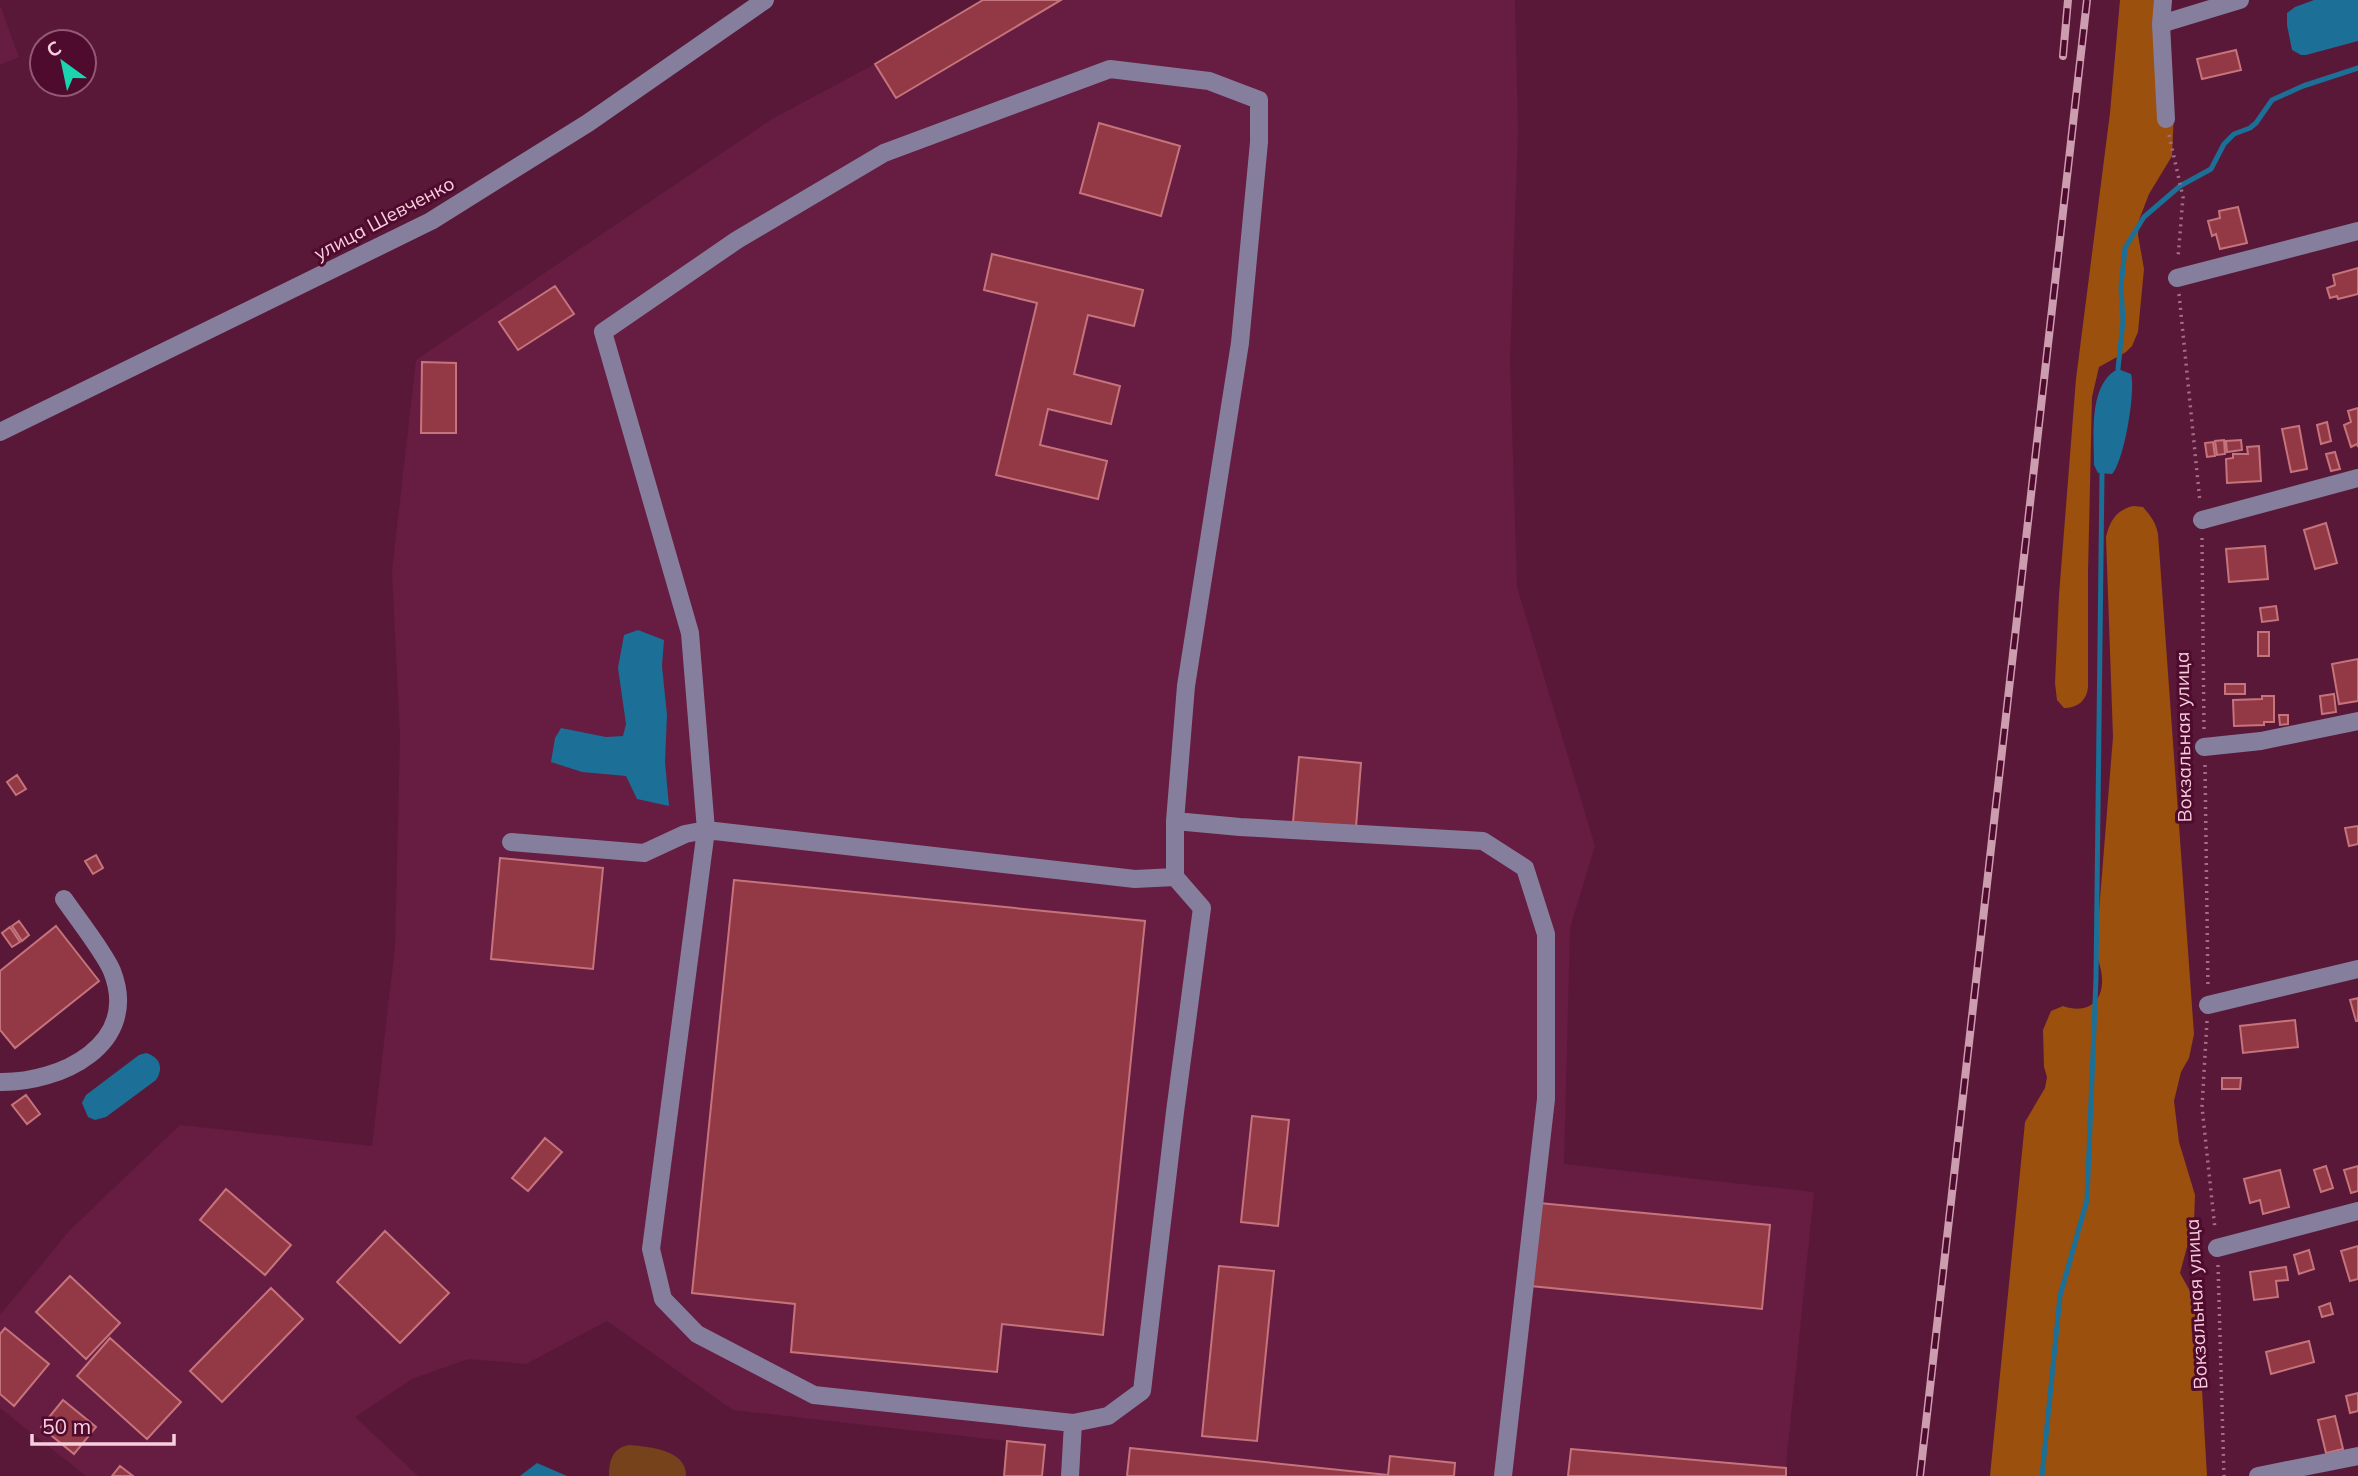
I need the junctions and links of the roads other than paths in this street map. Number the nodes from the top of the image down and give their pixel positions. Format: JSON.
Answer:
{"nodes":[{"id":1,"x":765,"y":0,"type":"edge"},
{"id":2,"x":2163,"y":0,"type":"edge"},
{"id":3,"x":2240,"y":0,"type":"edge"},
{"id":4,"x":2161,"y":24,"type":"junction"},
{"id":5,"x":2166,"y":119,"type":"road end"},
{"id":6,"x":2358,"y":231,"type":"edge"},
{"id":7,"x":2177,"y":278,"type":"road end"},
{"id":8,"x":0,"y":432,"type":"edge"},
{"id":9,"x":2358,"y":478,"type":"edge"},
{"id":10,"x":2202,"y":520,"type":"road end"},
{"id":11,"x":2358,"y":721,"type":"edge"},
{"id":12,"x":2204,"y":747,"type":"road end"},
{"id":13,"x":1175,"y":821,"type":"junction"},
{"id":14,"x":706,"y":830,"type":"junction"},
{"id":15,"x":511,"y":842,"type":"dead end"},
{"id":16,"x":1175,"y":877,"type":"junction"},
{"id":17,"x":64,"y":899,"type":"dead end"},
{"id":18,"x":2358,"y":969,"type":"edge"},
{"id":19,"x":2208,"y":1004,"type":"road end"},
{"id":20,"x":0,"y":1082,"type":"edge"},
{"id":21,"x":2358,"y":1212,"type":"edge"},
{"id":22,"x":2217,"y":1248,"type":"road end"},
{"id":23,"x":1073,"y":1423,"type":"junction"},
{"id":24,"x":2358,"y":1456,"type":"edge"},
{"id":25,"x":1070,"y":1476,"type":"edge"},
{"id":26,"x":1503,"y":1476,"type":"edge"},
{"id":27,"x":2258,"y":1476,"type":"edge"}],
"edges":[{"from":1,"to":8,"type":"street","name":"улица Шевченко"},
{"from":2,"to":4,"type":"street"},
{"from":3,"to":4,"type":"street"},
{"from":4,"to":5,"type":"street"},
{"from":6,"to":7,"type":"street"},
{"from":9,"to":10,"type":"street"},
{"from":11,"to":12,"type":"street"},
{"from":13,"to":14,"type":"street"},
{"from":13,"to":16,"type":"street"},
{"from":13,"to":26,"type":"street"},
{"from":14,"to":15,"type":"street"},
{"from":14,"to":16,"type":"street"},
{"from":14,"to":23,"type":"street"},
{"from":16,"to":23,"type":"street"},
{"from":17,"to":20,"type":"street"},
{"from":18,"to":19,"type":"street"},
{"from":21,"to":22,"type":"street"},
{"from":23,"to":25,"type":"street"},
{"from":24,"to":27,"type":"street"}]}
